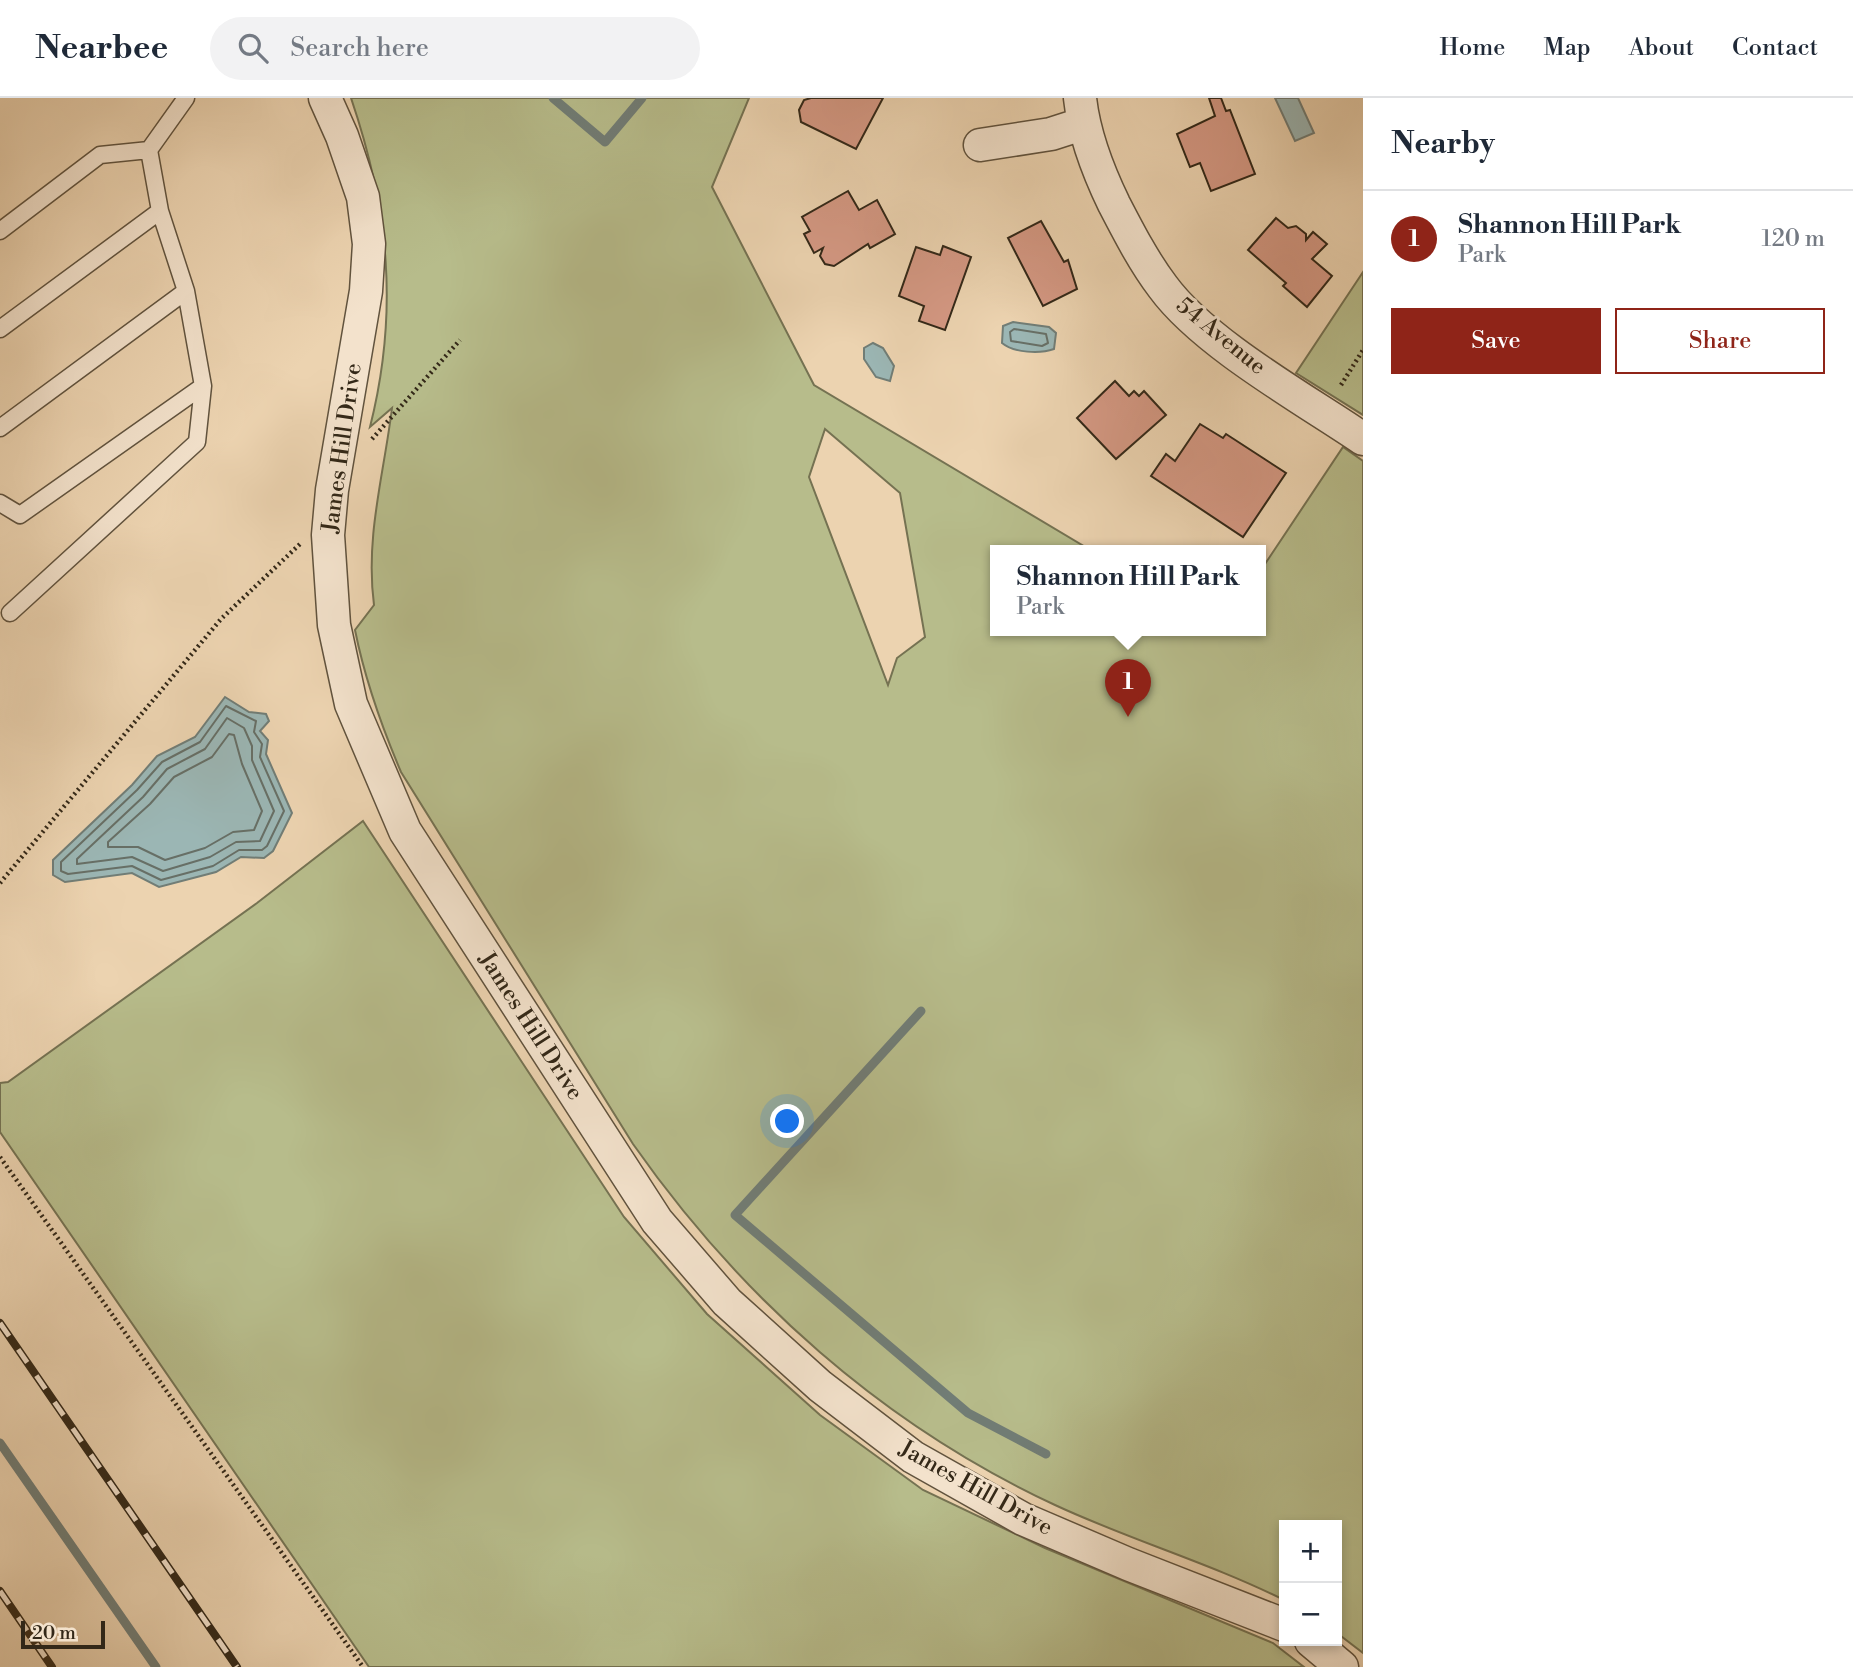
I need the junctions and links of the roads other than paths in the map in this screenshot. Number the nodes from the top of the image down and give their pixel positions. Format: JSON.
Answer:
{"nodes":[{"id":1,"x":186,"y":98,"type":"edge"},
{"id":2,"x":324,"y":98,"type":"edge"},
{"id":3,"x":1081,"y":111,"type":"edge"},
{"id":4,"x":980,"y":145,"type":"dead end"},
{"id":5,"x":149,"y":150,"type":"junction"},
{"id":6,"x":160,"y":211,"type":"junction"},
{"id":7,"x":0,"y":231,"type":"edge"},
{"id":8,"x":186,"y":291,"type":"junction"},
{"id":9,"x":0,"y":328,"type":"edge"},
{"id":10,"x":204,"y":386,"type":"junction"},
{"id":11,"x":0,"y":428,"type":"edge"},
{"id":12,"x":1363,"y":439,"type":"edge"},
{"id":13,"x":0,"y":503,"type":"edge"},
{"id":14,"x":10,"y":613,"type":"dead end"},
{"id":15,"x":1279,"y":1623,"type":"edge"},
{"id":16,"x":1317,"y":1646,"type":"edge"},
{"id":17,"x":1342,"y":1667,"type":"edge"}],
"edges":[{"from":1,"to":5,"type":"lane"},
{"from":2,"to":15,"type":"street","name":"James Hill Drive"},
{"from":3,"to":4,"type":"street","name":"54 Avenue"},
{"from":3,"to":12,"type":"street","name":"54 Avenue"},
{"from":5,"to":6,"type":"lane"},
{"from":5,"to":7,"type":"lane"},
{"from":6,"to":8,"type":"lane"},
{"from":6,"to":9,"type":"lane"},
{"from":8,"to":10,"type":"lane"},
{"from":8,"to":11,"type":"lane"},
{"from":10,"to":13,"type":"lane"},
{"from":10,"to":14,"type":"lane"},
{"from":16,"to":17,"type":"street"}]}
